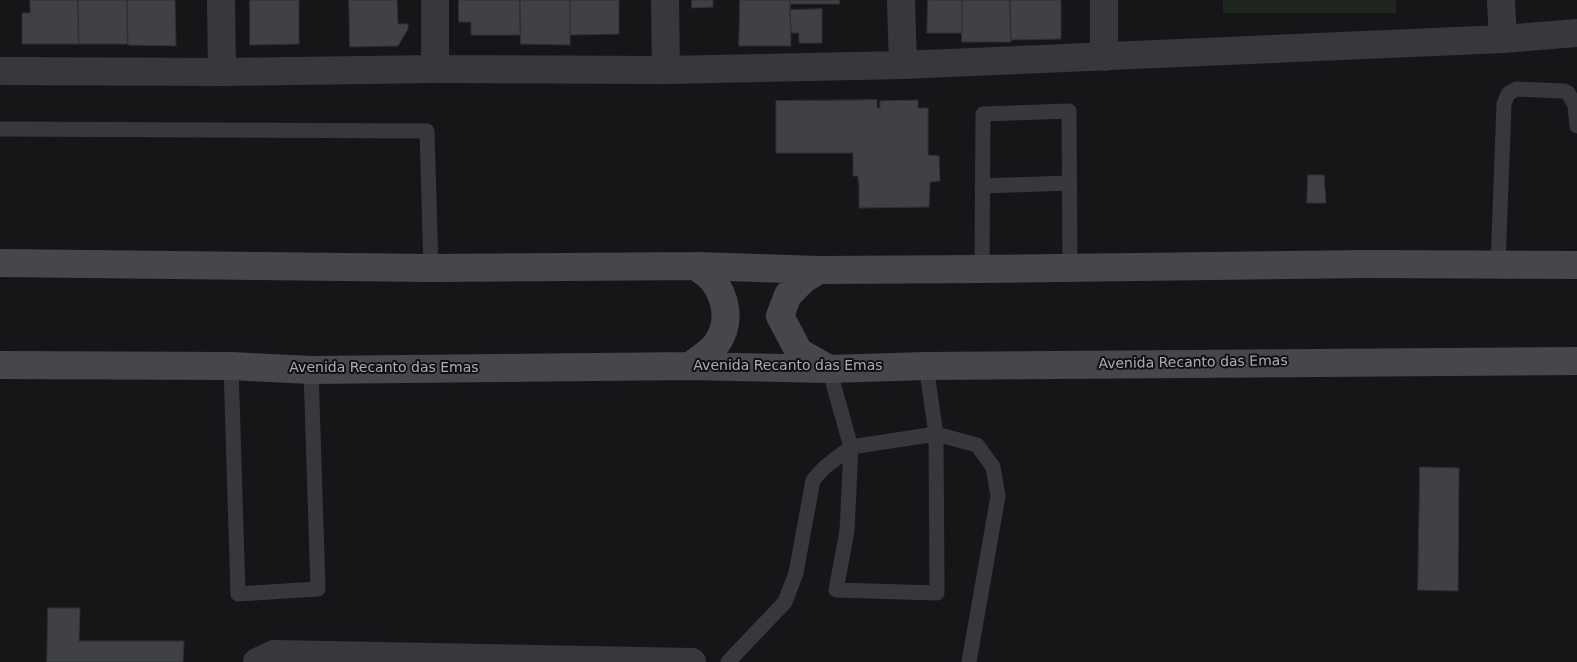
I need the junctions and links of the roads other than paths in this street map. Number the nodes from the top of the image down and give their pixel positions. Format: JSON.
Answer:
{"nodes":[{"id":1,"x":221,"y":0,"type":"edge"},
{"id":2,"x":434,"y":0,"type":"edge"},
{"id":3,"x":665,"y":0,"type":"edge"},
{"id":4,"x":900,"y":0,"type":"edge"},
{"id":5,"x":1104,"y":0,"type":"edge"},
{"id":6,"x":1501,"y":0,"type":"edge"},
{"id":7,"x":1577,"y":33,"type":"edge"},
{"id":8,"x":1503,"y":39,"type":"junction"},
{"id":9,"x":1104,"y":57,"type":"junction"},
{"id":10,"x":903,"y":65,"type":"junction"},
{"id":11,"x":435,"y":69,"type":"junction"},
{"id":12,"x":666,"y":70,"type":"junction"},
{"id":13,"x":0,"y":71,"type":"edge"},
{"id":14,"x":222,"y":72,"type":"junction"},
{"id":15,"x":1577,"y":126,"type":"edge"},
{"id":16,"x":0,"y":129,"type":"edge"},
{"id":17,"x":1069,"y":183,"type":"junction"},
{"id":18,"x":982,"y":186,"type":"junction"},
{"id":19,"x":0,"y":264,"type":"edge"},
{"id":20,"x":1577,"y":264,"type":"edge"},
{"id":21,"x":1498,"y":265,"type":"junction"},
{"id":22,"x":696,"y":266,"type":"junction"},
{"id":23,"x":431,"y":268,"type":"junction"},
{"id":24,"x":1070,"y":268,"type":"junction"},
{"id":25,"x":820,"y":270,"type":"junction"},
{"id":26,"x":982,"y":270,"type":"junction"},
{"id":27,"x":1577,"y":361,"type":"edge"},
{"id":28,"x":0,"y":365,"type":"edge"},
{"id":29,"x":231,"y":366,"type":"junction"},
{"id":30,"x":690,"y":366,"type":"junction"},
{"id":31,"x":926,"y":366,"type":"junction"},
{"id":32,"x":830,"y":369,"type":"junction"},
{"id":33,"x":311,"y":370,"type":"junction"},
{"id":34,"x":936,"y":434,"type":"junction"},
{"id":35,"x":851,"y":447,"type":"junction"},
{"id":36,"x":491,"y":660,"type":"edge"},
{"id":37,"x":257,"y":662,"type":"edge"},
{"id":38,"x":692,"y":662,"type":"edge"},
{"id":39,"x":728,"y":662,"type":"edge"},
{"id":40,"x":969,"y":662,"type":"edge"}],
"edges":[{"from":1,"to":14,"type":"street"},
{"from":2,"to":11,"type":"street"},
{"from":3,"to":12,"type":"street"},
{"from":4,"to":10,"type":"street"},
{"from":5,"to":9,"type":"street"},
{"from":6,"to":8,"type":"street"},
{"from":7,"to":8,"type":"street"},
{"from":8,"to":9,"type":"street"},
{"from":9,"to":10,"type":"street"},
{"from":10,"to":12,"type":"street"},
{"from":11,"to":12,"type":"street"},
{"from":11,"to":14,"type":"street"},
{"from":13,"to":14,"type":"street"},
{"from":15,"to":21,"type":"lane"},
{"from":16,"to":23,"type":"lane"},
{"from":17,"to":18,"type":"lane"},
{"from":17,"to":18,"type":"lane"},
{"from":17,"to":24,"type":"lane"},
{"from":18,"to":26,"type":"lane"},
{"from":19,"to":23,"type":"main road"},
{"from":20,"to":21,"type":"main road"},
{"from":21,"to":24,"type":"main road"},
{"from":22,"to":23,"type":"main road"},
{"from":22,"to":25,"type":"main road"},
{"from":22,"to":30,"type":"main road"},
{"from":24,"to":26,"type":"main road"},
{"from":25,"to":26,"type":"main road"},
{"from":25,"to":32,"type":"main road"},
{"from":27,"to":31,"type":"main road","name":"Avenida Recanto das Emas"},
{"from":28,"to":29,"type":"main road","name":"Avenida Recanto das Emas"},
{"from":29,"to":33,"type":"main road","name":"Avenida Recanto das Emas"},
{"from":29,"to":33,"type":"lane"},
{"from":30,"to":32,"type":"main road","name":"Avenida Recanto das Emas"},
{"from":30,"to":33,"type":"main road","name":"Avenida Recanto das Emas"},
{"from":31,"to":32,"type":"main road","name":"Avenida Recanto das Emas"},
{"from":31,"to":34,"type":"lane"},
{"from":32,"to":35,"type":"lane"},
{"from":34,"to":35,"type":"lane"},
{"from":34,"to":35,"type":"lane"},
{"from":34,"to":40,"type":"lane"},
{"from":35,"to":39,"type":"lane"},
{"from":36,"to":37,"type":"street"},
{"from":36,"to":38,"type":"street"}]}
